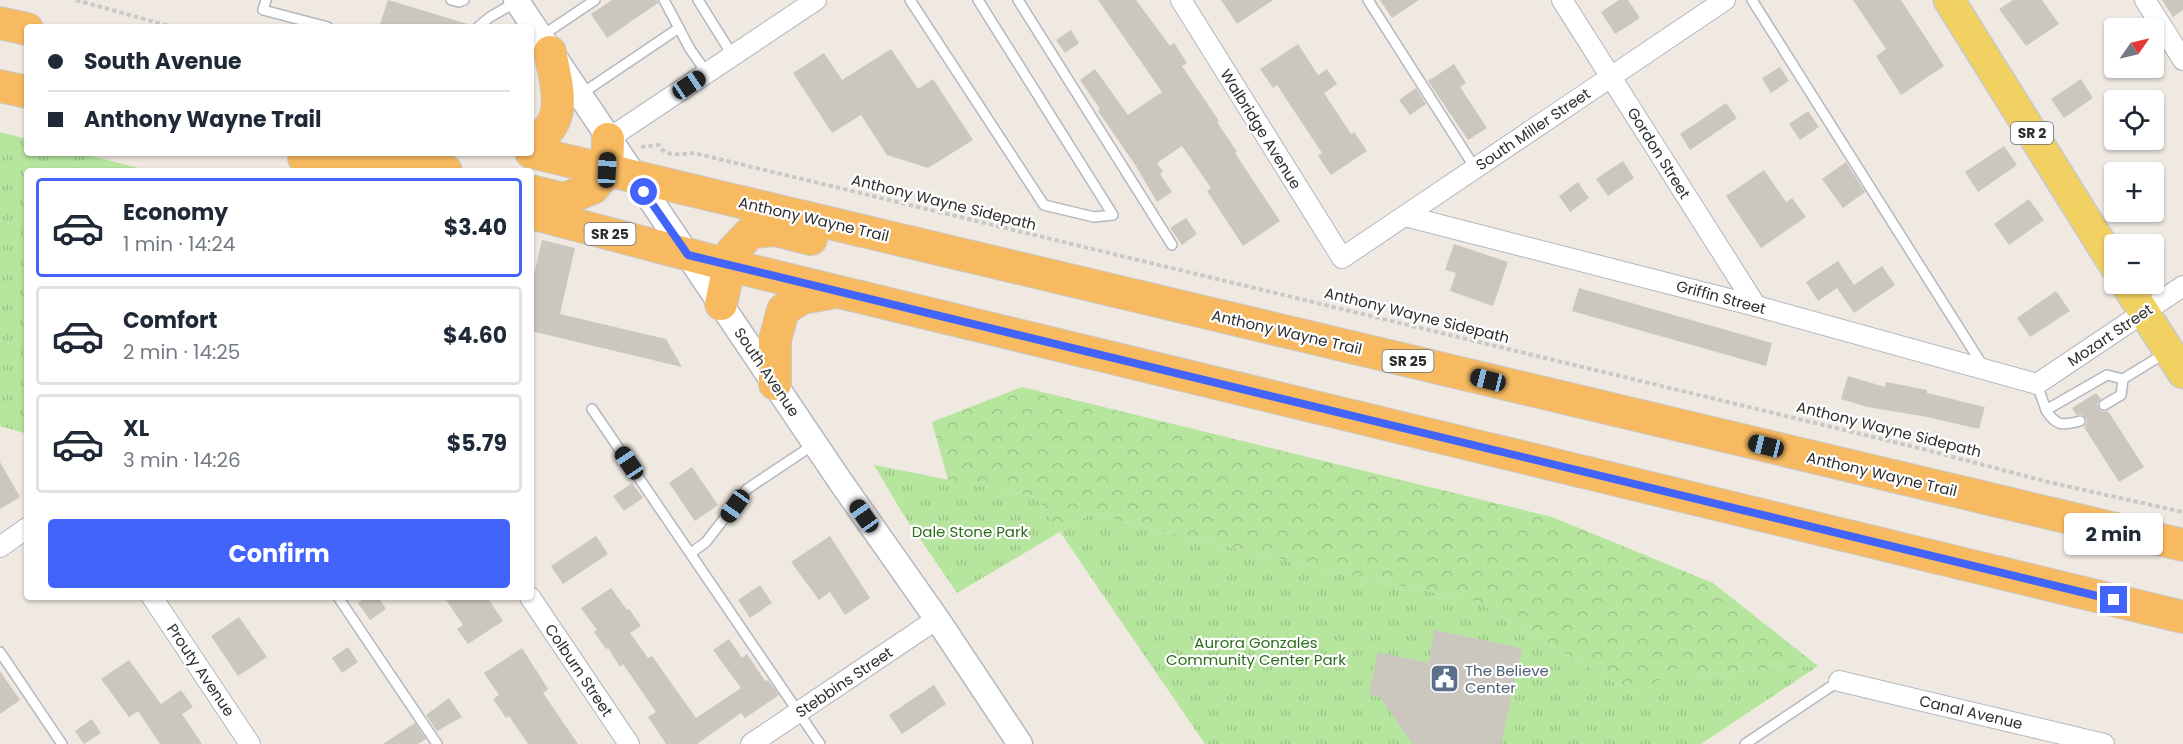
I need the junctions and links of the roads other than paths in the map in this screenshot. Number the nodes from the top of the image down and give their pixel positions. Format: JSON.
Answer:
{"nodes":[{"id":1,"x":266,"y":0,"type":"edge"},
{"id":2,"x":451,"y":0,"type":"edge"},
{"id":3,"x":464,"y":0,"type":"edge"},
{"id":4,"x":595,"y":0,"type":"edge"},
{"id":5,"x":664,"y":0,"type":"edge"},
{"id":6,"x":698,"y":0,"type":"edge"},
{"id":7,"x":816,"y":0,"type":"edge"},
{"id":8,"x":910,"y":0,"type":"edge"},
{"id":9,"x":978,"y":0,"type":"edge"},
{"id":10,"x":1018,"y":0,"type":"edge"},
{"id":11,"x":1181,"y":0,"type":"edge"},
{"id":12,"x":1368,"y":0,"type":"edge"},
{"id":13,"x":1562,"y":0,"type":"edge"},
{"id":14,"x":1725,"y":0,"type":"edge"},
{"id":15,"x":1752,"y":0,"type":"edge"},
{"id":16,"x":1949,"y":0,"type":"edge"},
{"id":17,"x":2145,"y":0,"type":"edge"},
{"id":18,"x":516,"y":1,"type":"edge"},
{"id":19,"x":0,"y":22,"type":"edge"},
{"id":20,"x":317,"y":24,"type":"edge"},
{"id":21,"x":482,"y":24,"type":"edge"},
{"id":22,"x":532,"y":24,"type":"edge"},
{"id":23,"x":24,"y":28,"type":"edge"},
{"id":24,"x":534,"y":28,"type":"edge"},
{"id":25,"x":679,"y":28,"type":"junction"},
{"id":26,"x":545,"y":44,"type":"junction"},
{"id":27,"x":733,"y":56,"type":"junction"},
{"id":28,"x":2183,"y":60,"type":"edge"},
{"id":29,"x":707,"y":73,"type":"junction"},
{"id":30,"x":1611,"y":77,"type":"junction"},
{"id":31,"x":0,"y":86,"type":"edge"},
{"id":32,"x":24,"y":91,"type":"edge"},
{"id":33,"x":579,"y":96,"type":"junction"},
{"id":34,"x":608,"y":139,"type":"junction"},
{"id":35,"x":534,"y":142,"type":"edge"},
{"id":36,"x":534,"y":153,"type":"edge"},
{"id":37,"x":294,"y":156,"type":"edge"},
{"id":38,"x":345,"y":168,"type":"edge"},
{"id":39,"x":432,"y":168,"type":"edge"},
{"id":40,"x":1475,"y":168,"type":"junction"},
{"id":41,"x":620,"y":173,"type":"junction"},
{"id":42,"x":534,"y":192,"type":"edge"},
{"id":43,"x":534,"y":214,"type":"edge"},
{"id":44,"x":1405,"y":216,"type":"junction"},
{"id":45,"x":1172,"y":245,"type":"dead end"},
{"id":46,"x":2104,"y":248,"type":"edge"},
{"id":47,"x":956,"y":253,"type":"junction"},
{"id":48,"x":688,"y":255,"type":"junction"},
{"id":49,"x":1341,"y":258,"type":"joint"},
{"id":50,"x":728,"y":265,"type":"junction"},
{"id":51,"x":2183,"y":286,"type":"edge"},
{"id":52,"x":837,"y":291,"type":"junction"},
{"id":53,"x":2132,"y":294,"type":"edge"},
{"id":54,"x":721,"y":304,"type":"junction"},
{"id":55,"x":1756,"y":306,"type":"junction"},
{"id":56,"x":2144,"y":312,"type":"junction"},
{"id":57,"x":2176,"y":362,"type":"edge"},
{"id":58,"x":1986,"y":370,"type":"junction"},
{"id":59,"x":2123,"y":379,"type":"junction"},
{"id":60,"x":775,"y":384,"type":"junction"},
{"id":61,"x":2037,"y":384,"type":"junction"},
{"id":62,"x":2104,"y":405,"type":"dead end"},
{"id":63,"x":592,"y":409,"type":"dead end"},
{"id":64,"x":2046,"y":410,"type":"junction"},
{"id":65,"x":2080,"y":421,"type":"dead end"},
{"id":66,"x":815,"y":444,"type":"junction"},
{"id":67,"x":24,"y":530,"type":"edge"},
{"id":68,"x":2183,"y":545,"type":"edge"},
{"id":69,"x":0,"y":547,"type":"edge"},
{"id":70,"x":691,"y":553,"type":"junction"},
{"id":71,"x":154,"y":600,"type":"edge"},
{"id":72,"x":340,"y":600,"type":"edge"},
{"id":73,"x":532,"y":600,"type":"edge"},
{"id":74,"x":2183,"y":617,"type":"edge"},
{"id":75,"x":937,"y":620,"type":"junction"},
{"id":76,"x":0,"y":652,"type":"edge"},
{"id":77,"x":1839,"y":681,"type":"joint"},
{"id":78,"x":799,"y":712,"type":"junction"},
{"id":79,"x":62,"y":744,"type":"edge"},
{"id":80,"x":250,"y":744,"type":"edge"},
{"id":81,"x":438,"y":744,"type":"edge"},
{"id":82,"x":629,"y":744,"type":"edge"},
{"id":83,"x":751,"y":744,"type":"edge"},
{"id":84,"x":820,"y":744,"type":"edge"},
{"id":85,"x":1020,"y":744,"type":"edge"},
{"id":86,"x":1745,"y":744,"type":"edge"},
{"id":87,"x":2104,"y":744,"type":"edge"}],
"edges":[{"from":1,"to":20,"type":"lane"},
{"from":2,"to":3,"type":"lane"},
{"from":4,"to":26,"type":"lane"},
{"from":5,"to":25,"type":"lane"},
{"from":6,"to":27,"type":"lane"},
{"from":7,"to":27,"type":"street"},
{"from":8,"to":9,"type":"lane"},
{"from":10,"to":45,"type":"lane"},
{"from":11,"to":49,"type":"street","name":"Walbridge Avenue"},
{"from":12,"to":40,"type":"lane"},
{"from":13,"to":30,"type":"street","name":"Gordon Street"},
{"from":14,"to":30,"type":"street","name":"South Miller Street"},
{"from":15,"to":58,"type":"lane"},
{"from":16,"to":46,"type":"main road","number":"SR 2"},
{"from":17,"to":28,"type":"street"},
{"from":18,"to":21,"type":"lane"},
{"from":18,"to":22,"type":"street"},
{"from":19,"to":23,"type":"highway"},
{"from":24,"to":26,"type":"street"},
{"from":25,"to":29,"type":"lane"},
{"from":25,"to":33,"type":"lane"},
{"from":26,"to":33,"type":"street"},
{"from":26,"to":35,"type":"highway"},
{"from":27,"to":29,"type":"street"},
{"from":29,"to":34,"type":"street"},
{"from":30,"to":40,"type":"street","name":"South Miller Street"},
{"from":30,"to":55,"type":"street","name":"Gordon Street"},
{"from":31,"to":32,"type":"highway"},
{"from":33,"to":34,"type":"street"},
{"from":34,"to":41,"type":"highway"},
{"from":36,"to":41,"type":"highway","name":"Anthony Wayne Trail","number":"SR 25"},
{"from":37,"to":38,"type":"highway"},
{"from":37,"to":39,"type":"highway"},
{"from":40,"to":44,"type":"street","name":"South Miller Street"},
{"from":41,"to":42,"type":"highway"},
{"from":41,"to":47,"type":"highway","name":"Anthony Wayne Trail","number":"SR 25"},
{"from":41,"to":48,"type":"street","name":"South Avenue"},
{"from":43,"to":48,"type":"highway","number":"SR 25"},
{"from":44,"to":49,"type":"street","name":"South Miller Street"},
{"from":44,"to":55,"type":"street","name":"Griffin Street"},
{"from":47,"to":50,"type":"highway"},
{"from":47,"to":68,"type":"highway","name":"Anthony Wayne Trail","number":"SR 25"},
{"from":48,"to":50,"type":"highway","number":"SR 25"},
{"from":48,"to":54,"type":"street","name":"South Avenue"},
{"from":50,"to":52,"type":"highway","number":"SR 25"},
{"from":50,"to":54,"type":"highway"},
{"from":51,"to":56,"type":"street","name":"Mozart Street"},
{"from":52,"to":60,"type":"highway"},
{"from":52,"to":74,"type":"highway","number":"SR 25"},
{"from":53,"to":56,"type":"main road"},
{"from":54,"to":60,"type":"street","name":"South Avenue"},
{"from":55,"to":58,"type":"street","name":"Griffin Street"},
{"from":56,"to":57,"type":"main road"},
{"from":56,"to":61,"type":"street","name":"Mozart Street"},
{"from":57,"to":59,"type":"lane"},
{"from":58,"to":61,"type":"street","name":"Griffin Street"},
{"from":59,"to":62,"type":"lane"},
{"from":59,"to":64,"type":"lane"},
{"from":60,"to":66,"type":"street","name":"South Avenue"},
{"from":61,"to":64,"type":"lane"},
{"from":63,"to":70,"type":"lane"},
{"from":64,"to":65,"type":"lane"},
{"from":66,"to":70,"type":"lane"},
{"from":66,"to":75,"type":"street","name":"South Avenue"},
{"from":67,"to":69,"type":"street"},
{"from":70,"to":78,"type":"lane"},
{"from":71,"to":80,"type":"street","name":"Prouty Avenue"},
{"from":72,"to":81,"type":"lane"},
{"from":73,"to":82,"type":"street","name":"Colburn Street"},
{"from":75,"to":78,"type":"street","name":"Stebbins Street"},
{"from":75,"to":85,"type":"street","name":"South Avenue"},
{"from":76,"to":79,"type":"lane"},
{"from":77,"to":86,"type":"lane"},
{"from":77,"to":87,"type":"street","name":"Canal Avenue"},
{"from":78,"to":83,"type":"street","name":"Stebbins Street"},
{"from":78,"to":84,"type":"lane"}]}
